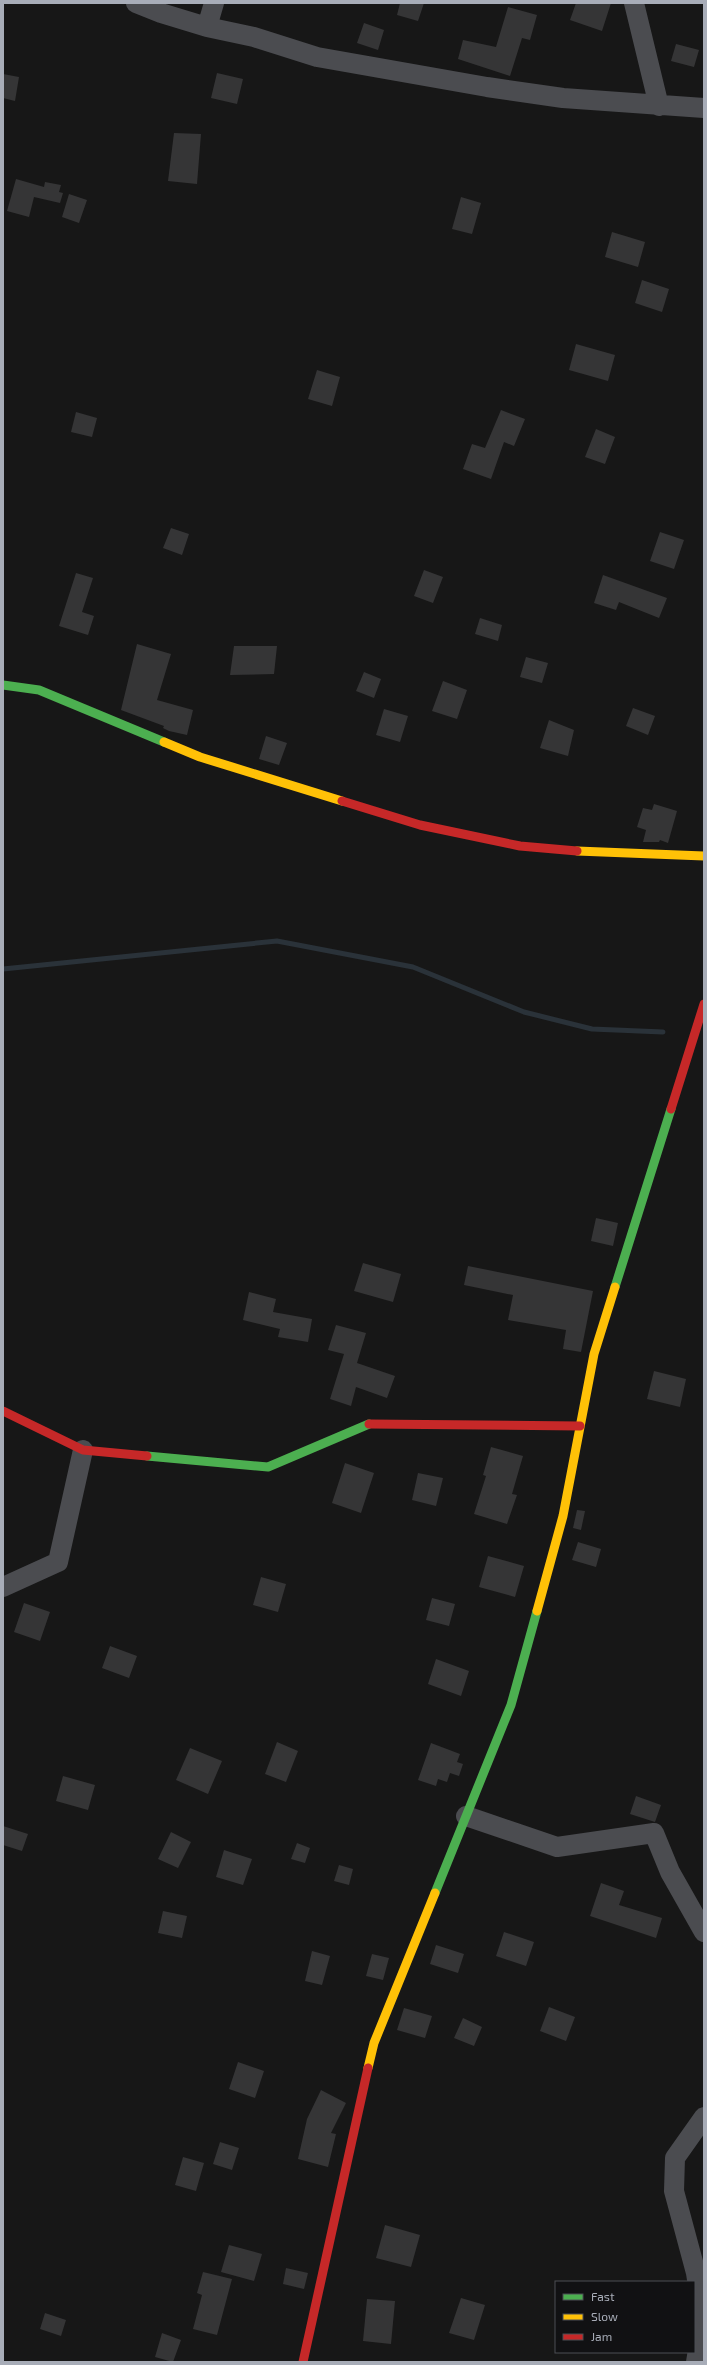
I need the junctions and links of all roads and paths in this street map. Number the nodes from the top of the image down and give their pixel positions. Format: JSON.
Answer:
{"nodes":[{"id":1,"x":136,"y":3,"type":"edge"},
{"id":2,"x":214,"y":3,"type":"edge"},
{"id":3,"x":634,"y":3,"type":"edge"},
{"id":4,"x":207,"y":27,"type":"junction"},
{"id":5,"x":659,"y":106,"type":"junction"},
{"id":6,"x":704,"y":108,"type":"edge"},
{"id":7,"x":3,"y":685,"type":"edge"},
{"id":8,"x":704,"y":856,"type":"edge"},
{"id":9,"x":704,"y":1004,"type":"edge"},
{"id":10,"x":3,"y":1411,"type":"edge"},
{"id":11,"x":580,"y":1426,"type":"junction"},
{"id":12,"x":82,"y":1450,"type":"junction"},
{"id":13,"x":3,"y":1586,"type":"edge"},
{"id":14,"x":466,"y":1816,"type":"junction"},
{"id":15,"x":704,"y":1932,"type":"edge"},
{"id":16,"x":704,"y":2117,"type":"edge"},
{"id":17,"x":303,"y":2362,"type":"edge"},
{"id":18,"x":696,"y":2362,"type":"edge"}],
"edges":[{"from":1,"to":4,"type":"street"},
{"from":2,"to":4,"type":"street"},
{"from":3,"to":5,"type":"street"},
{"from":4,"to":5,"type":"street"},
{"from":5,"to":6,"type":"street"},
{"from":7,"to":8,"type":"street"},
{"from":9,"to":11,"type":"street"},
{"from":10,"to":12,"type":"street"},
{"from":11,"to":12,"type":"street"},
{"from":11,"to":14,"type":"street"},
{"from":12,"to":13,"type":"street"},
{"from":14,"to":15,"type":"street"},
{"from":14,"to":17,"type":"street"},
{"from":16,"to":18,"type":"street"}]}
